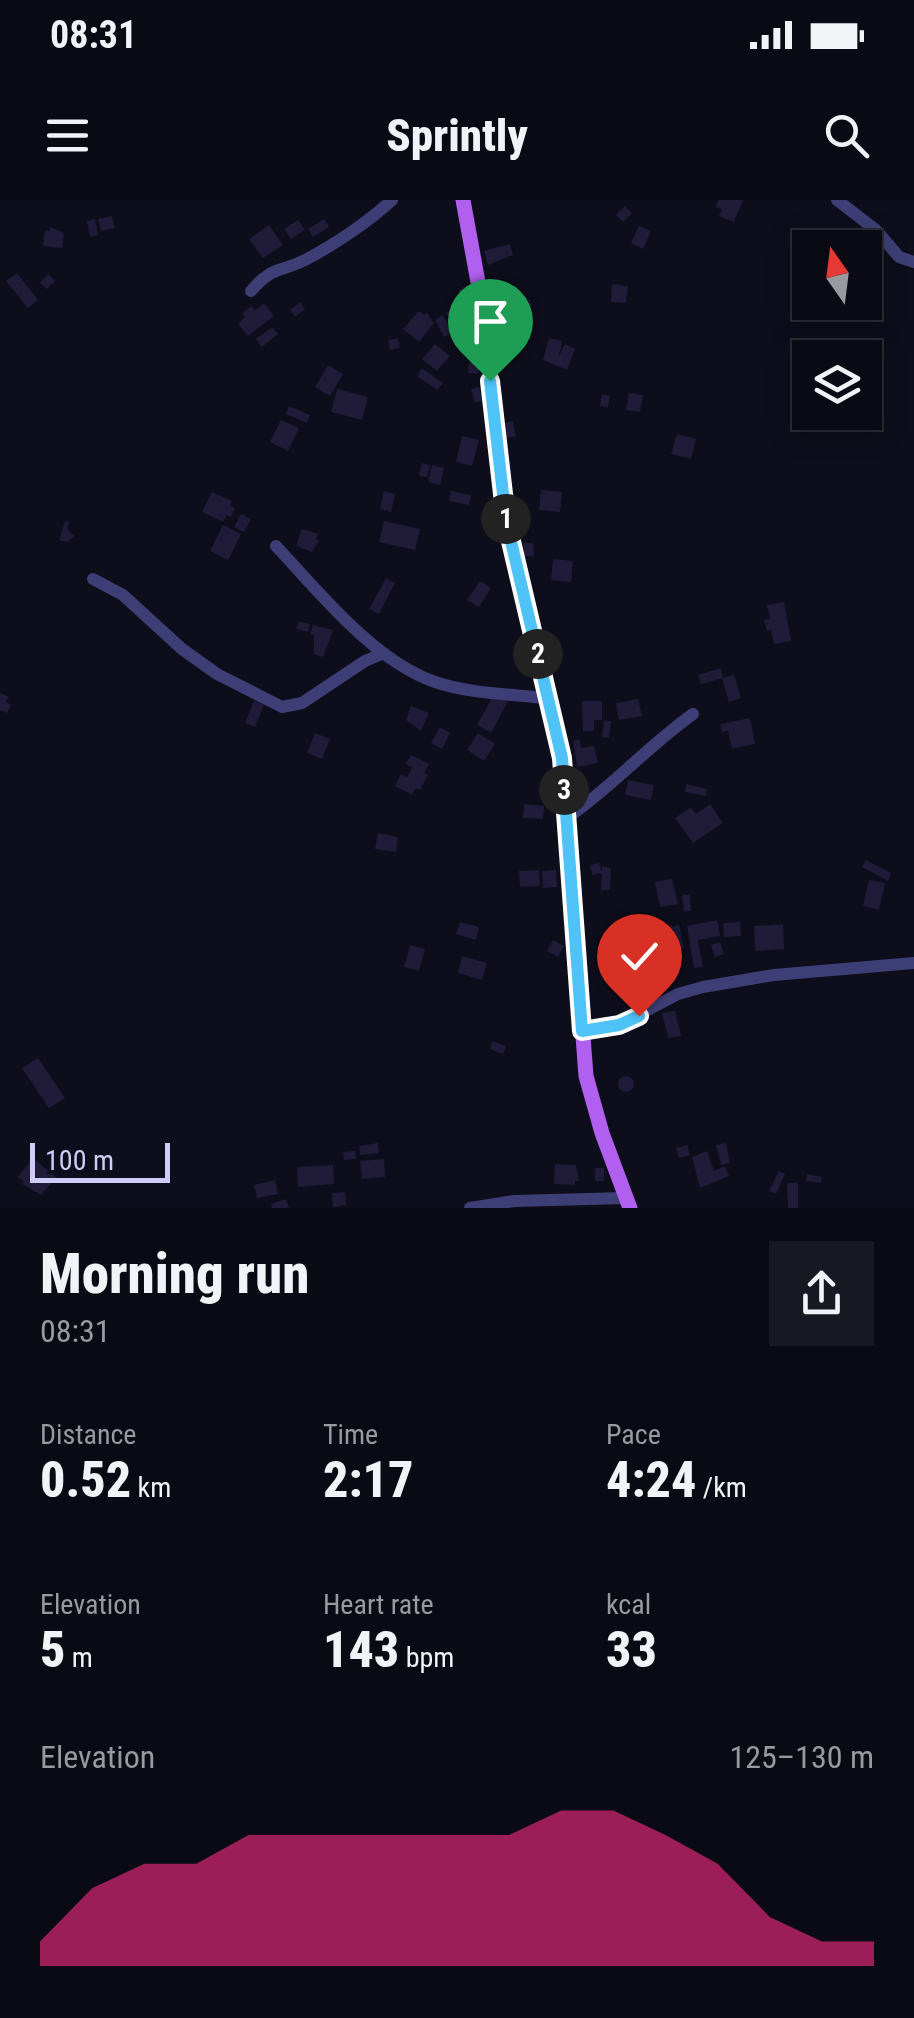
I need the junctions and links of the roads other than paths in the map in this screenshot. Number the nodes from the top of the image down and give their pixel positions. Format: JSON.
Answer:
{"nodes":[{"id":1,"x":392,"y":200,"type":"edge"},
{"id":2,"x":463,"y":200,"type":"edge"},
{"id":3,"x":837,"y":200,"type":"edge"},
{"id":4,"x":914,"y":262,"type":"edge"},
{"id":5,"x":250,"y":291,"type":"dead end"},
{"id":6,"x":276,"y":546,"type":"dead end"},
{"id":7,"x":92,"y":579,"type":"dead end"},
{"id":8,"x":384,"y":652,"type":"junction"},
{"id":9,"x":550,"y":700,"type":"junction"},
{"id":10,"x":693,"y":714,"type":"dead end"},
{"id":11,"x":567,"y":818,"type":"junction"},
{"id":12,"x":914,"y":963,"type":"edge"},
{"id":13,"x":582,"y":1031,"type":"junction"},
{"id":14,"x":628,"y":1203,"type":"edge"},
{"id":15,"x":470,"y":1208,"type":"edge"}],
"edges":[{"from":1,"to":5,"type":"street"},
{"from":2,"to":9,"type":"main road"},
{"from":3,"to":4,"type":"street"},
{"from":6,"to":8,"type":"street"},
{"from":7,"to":8,"type":"street"},
{"from":8,"to":9,"type":"street"},
{"from":9,"to":11,"type":"main road"},
{"from":10,"to":11,"type":"street"},
{"from":11,"to":13,"type":"main road"},
{"from":12,"to":13,"type":"street"},
{"from":13,"to":14,"type":"main road"},
{"from":14,"to":15,"type":"street"}]}
